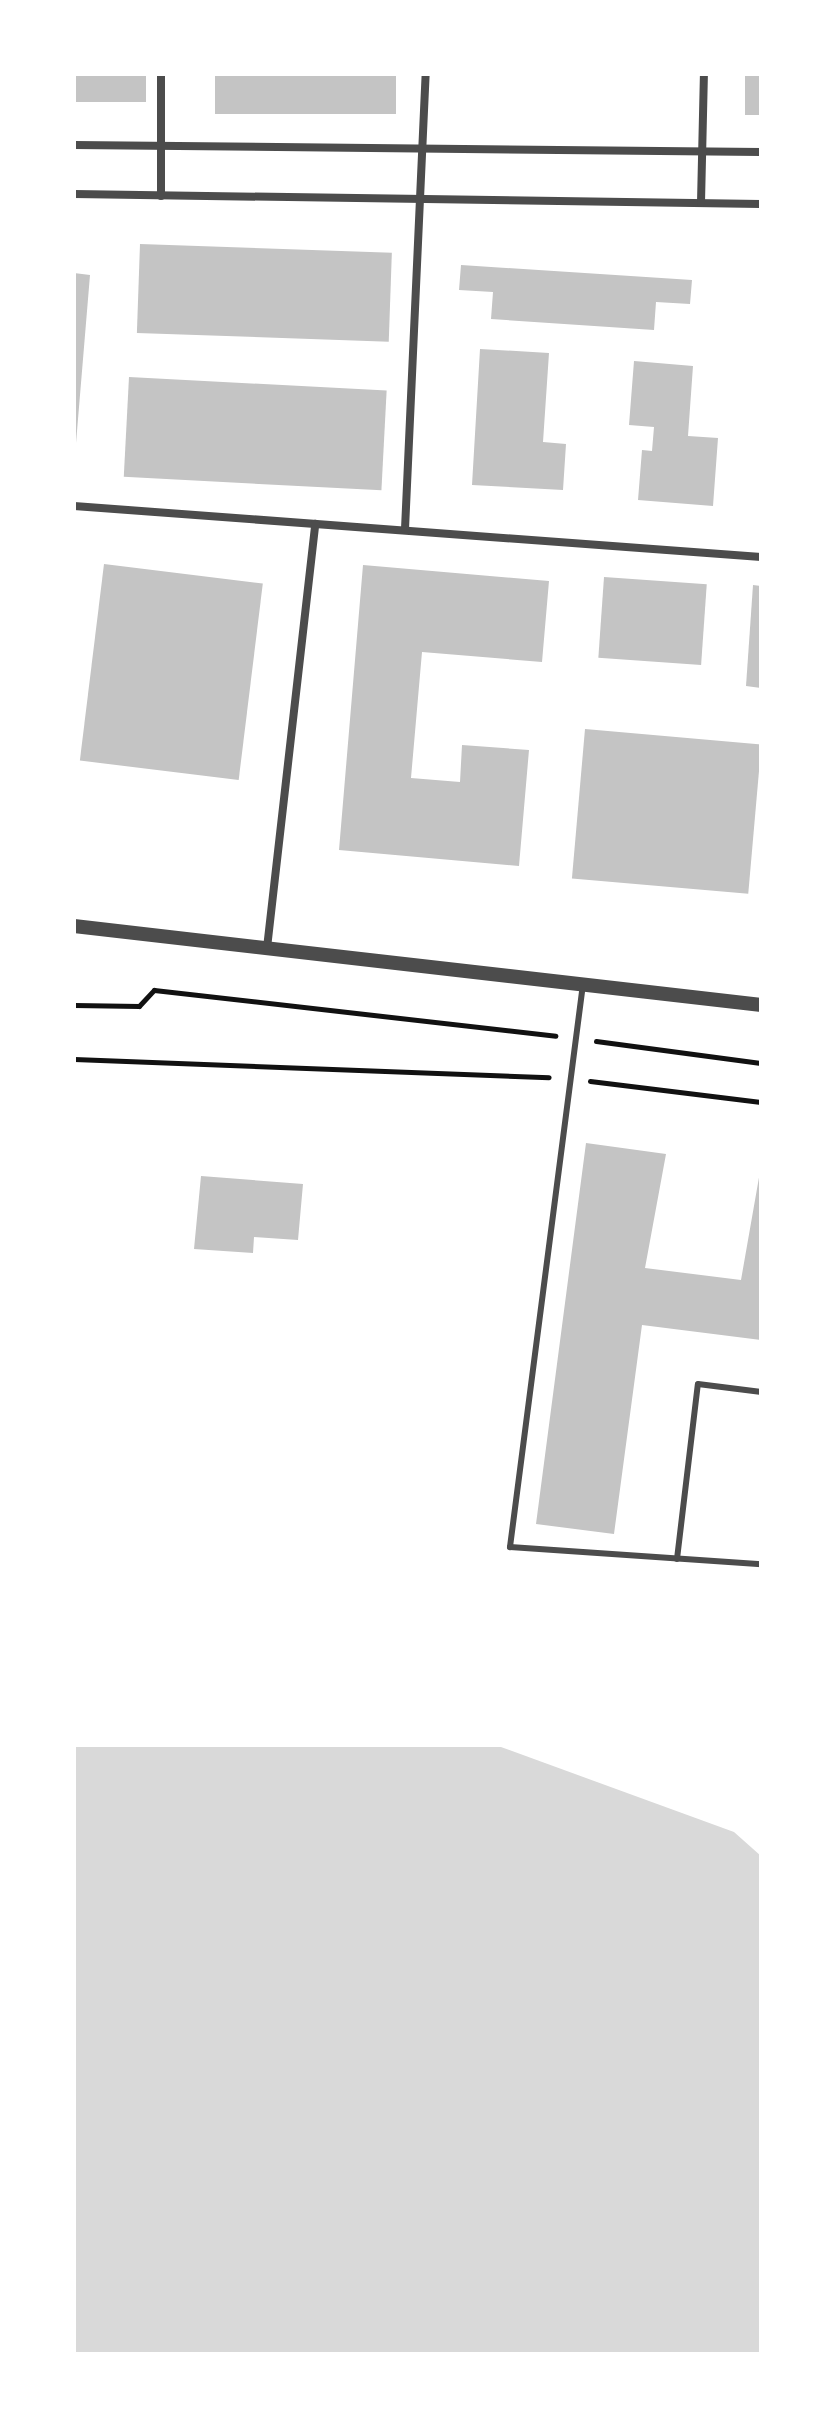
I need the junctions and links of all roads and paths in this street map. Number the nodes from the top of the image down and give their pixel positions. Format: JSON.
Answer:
{"nodes":[{"id":1,"x":161,"y":74,"type":"edge"},
{"id":2,"x":426,"y":74,"type":"edge"},
{"id":3,"x":704,"y":74,"type":"edge"},
{"id":4,"x":74,"y":145,"type":"edge"},
{"id":5,"x":162,"y":145,"type":"junction"},
{"id":6,"x":424,"y":149,"type":"junction"},
{"id":7,"x":704,"y":152,"type":"junction"},
{"id":8,"x":761,"y":152,"type":"edge"},
{"id":9,"x":74,"y":194,"type":"edge"},
{"id":10,"x":161,"y":196,"type":"junction"},
{"id":11,"x":422,"y":200,"type":"junction"},
{"id":12,"x":701,"y":203,"type":"junction"},
{"id":13,"x":761,"y":204,"type":"edge"},
{"id":14,"x":74,"y":506,"type":"edge"},
{"id":15,"x":315,"y":524,"type":"junction"},
{"id":16,"x":405,"y":529,"type":"junction"},
{"id":17,"x":761,"y":557,"type":"edge"},
{"id":18,"x":74,"y":926,"type":"edge"},
{"id":19,"x":267,"y":948,"type":"junction"},
{"id":20,"x":583,"y":984,"type":"junction"},
{"id":21,"x":74,"y":1005,"type":"edge"},
{"id":22,"x":761,"y":1005,"type":"edge"},
{"id":23,"x":576,"y":1039,"type":"junction"},
{"id":24,"x":74,"y":1059,"type":"edge"},
{"id":25,"x":761,"y":1063,"type":"edge"},
{"id":26,"x":570,"y":1078,"type":"junction"},
{"id":27,"x":761,"y":1102,"type":"edge"},
{"id":28,"x":761,"y":1392,"type":"edge"},
{"id":29,"x":677,"y":1559,"type":"junction"},
{"id":30,"x":761,"y":1564,"type":"edge"}],
"edges":[{"from":1,"to":5,"type":"street"},
{"from":2,"to":6,"type":"street"},
{"from":3,"to":7,"type":"street"},
{"from":4,"to":5,"type":"street"},
{"from":5,"to":6,"type":"street"},
{"from":5,"to":10,"type":"street"},
{"from":6,"to":7,"type":"street"},
{"from":6,"to":11,"type":"street"},
{"from":7,"to":8,"type":"street"},
{"from":7,"to":12,"type":"street"},
{"from":9,"to":10,"type":"street"},
{"from":10,"to":11,"type":"street"},
{"from":11,"to":12,"type":"street"},
{"from":11,"to":16,"type":"street"},
{"from":12,"to":13,"type":"street"},
{"from":14,"to":15,"type":"street"},
{"from":15,"to":16,"type":"street"},
{"from":15,"to":19,"type":"street"},
{"from":16,"to":17,"type":"street"},
{"from":18,"to":19,"type":"street"},
{"from":19,"to":20,"type":"street"},
{"from":20,"to":22,"type":"street"},
{"from":20,"to":23,"type":"lane"},
{"from":21,"to":23,"type":"path"},
{"from":23,"to":25,"type":"path"},
{"from":23,"to":26,"type":"lane"},
{"from":24,"to":26,"type":"path"},
{"from":26,"to":27,"type":"path"},
{"from":26,"to":29,"type":"lane"},
{"from":28,"to":29,"type":"lane"},
{"from":29,"to":30,"type":"lane"}]}
